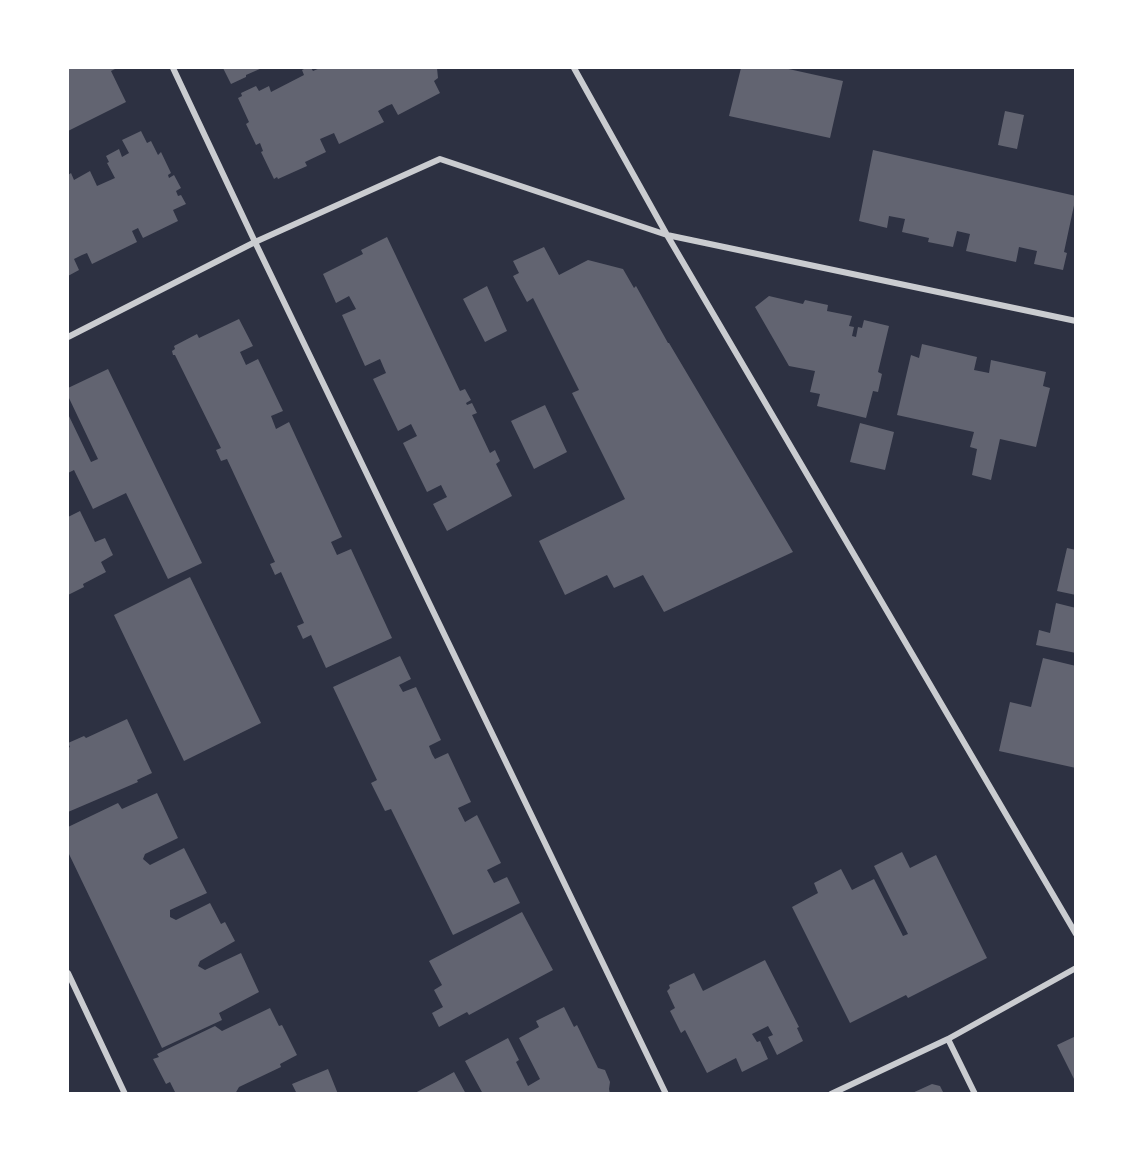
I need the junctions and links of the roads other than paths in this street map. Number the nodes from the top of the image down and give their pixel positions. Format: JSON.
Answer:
{"nodes":[{"id":1,"x":173,"y":68,"type":"edge"},
{"id":2,"x":574,"y":68,"type":"edge"},
{"id":3,"x":667,"y":235,"type":"junction"},
{"id":4,"x":255,"y":242,"type":"junction"},
{"id":5,"x":1076,"y":321,"type":"edge"},
{"id":6,"x":68,"y":337,"type":"edge"},
{"id":7,"x":1076,"y":934,"type":"edge"},
{"id":8,"x":1076,"y":968,"type":"edge"},
{"id":9,"x":68,"y":973,"type":"edge"},
{"id":10,"x":948,"y":1039,"type":"junction"},
{"id":11,"x":125,"y":1094,"type":"edge"},
{"id":12,"x":666,"y":1094,"type":"edge"},
{"id":13,"x":831,"y":1094,"type":"edge"},
{"id":14,"x":975,"y":1094,"type":"edge"}],
"edges":[{"from":1,"to":4,"type":"street"},
{"from":2,"to":3,"type":"street"},
{"from":3,"to":4,"type":"street"},
{"from":3,"to":5,"type":"street"},
{"from":3,"to":7,"type":"street"},
{"from":4,"to":6,"type":"street"},
{"from":4,"to":12,"type":"street"},
{"from":8,"to":10,"type":"street"},
{"from":9,"to":11,"type":"street"},
{"from":10,"to":13,"type":"street"},
{"from":10,"to":14,"type":"street"}]}
